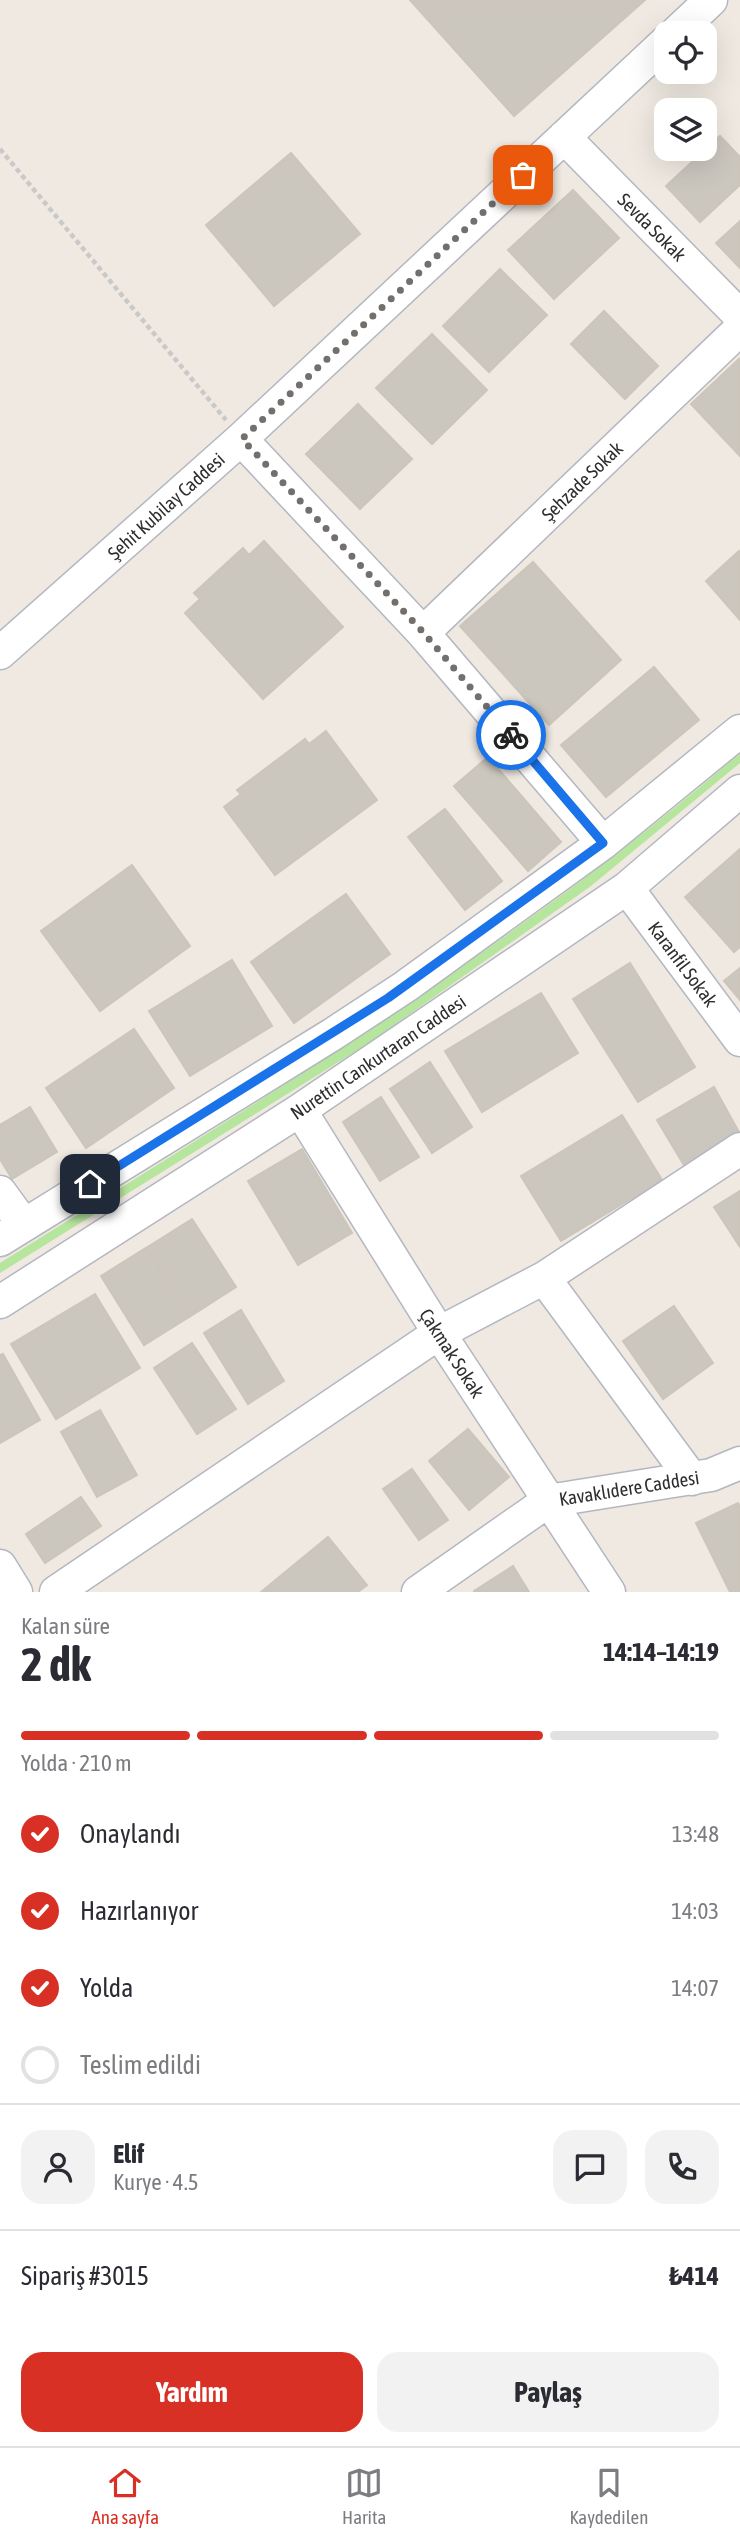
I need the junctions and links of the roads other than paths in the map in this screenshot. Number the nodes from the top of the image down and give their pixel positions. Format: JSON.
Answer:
{"nodes":[{"id":1,"x":711,"y":0,"type":"edge"},
{"id":2,"x":689,"y":21,"type":"edge"},
{"id":3,"x":654,"y":53,"type":"edge"},
{"id":4,"x":564,"y":137,"type":"junction"},
{"id":5,"x":740,"y":316,"type":"edge"},
{"id":6,"x":740,"y":329,"type":"edge"},
{"id":7,"x":242,"y":439,"type":"junction"},
{"id":8,"x":423,"y":632,"type":"junction"},
{"id":9,"x":0,"y":653,"type":"edge"},
{"id":10,"x":740,"y":731,"type":"edge"},
{"id":11,"x":740,"y":791,"type":"edge"},
{"id":12,"x":603,"y":843,"type":"junction"},
{"id":13,"x":627,"y":888,"type":"junction"},
{"id":14,"x":740,"y":1040,"type":"edge"},
{"id":15,"x":300,"y":1110,"type":"junction"},
{"id":16,"x":740,"y":1149,"type":"edge"},
{"id":17,"x":0,"y":1192,"type":"edge"},
{"id":18,"x":12,"y":1233,"type":"edge"},
{"id":19,"x":544,"y":1278,"type":"junction"},
{"id":20,"x":0,"y":1302,"type":"edge"},
{"id":21,"x":439,"y":1333,"type":"junction"},
{"id":22,"x":740,"y":1463,"type":"edge"},
{"id":23,"x":692,"y":1479,"type":"junction"},
{"id":24,"x":548,"y":1501,"type":"junction"},
{"id":25,"x":0,"y":1566,"type":"edge"},
{"id":26,"x":16,"y":1592,"type":"edge"},
{"id":27,"x":57,"y":1592,"type":"edge"},
{"id":28,"x":418,"y":1592,"type":"edge"},
{"id":29,"x":609,"y":1592,"type":"edge"}],
"edges":[{"from":1,"to":2,"type":"street"},
{"from":3,"to":4,"type":"street","name":"Şehit Kubilay Caddesi"},
{"from":4,"to":5,"type":"street","name":"Sevda Sokak"},
{"from":4,"to":7,"type":"street","name":"Şehit Kubilay Caddesi"},
{"from":6,"to":8,"type":"street","name":"Şehzade Sokak"},
{"from":7,"to":8,"type":"street"},
{"from":7,"to":9,"type":"street","name":"Şehit Kubilay Caddesi"},
{"from":8,"to":12,"type":"street"},
{"from":10,"to":12,"type":"street"},
{"from":11,"to":13,"type":"street","name":"Nurettin Cankurtaran Caddesi"},
{"from":12,"to":18,"type":"street"},
{"from":13,"to":14,"type":"street","name":"Karanfil Sokak"},
{"from":13,"to":15,"type":"street","name":"Nurettin Cankurtaran Caddesi"},
{"from":15,"to":20,"type":"street","name":"Nurettin Cankurtaran Caddesi"},
{"from":15,"to":21,"type":"street","name":"Çakmak Sokak"},
{"from":16,"to":19,"type":"street"},
{"from":17,"to":18,"type":"street"},
{"from":19,"to":21,"type":"street"},
{"from":19,"to":23,"type":"street"},
{"from":21,"to":24,"type":"street","name":"Çakmak Sokak"},
{"from":21,"to":27,"type":"street"},
{"from":22,"to":23,"type":"street","name":"Kavaklıdere Caddesi"},
{"from":23,"to":24,"type":"street","name":"Kavaklıdere Caddesi"},
{"from":24,"to":28,"type":"street","name":"Kavaklıdere Caddesi"},
{"from":24,"to":29,"type":"street","name":"Çakmak Sokak"},
{"from":25,"to":26,"type":"street"}]}
